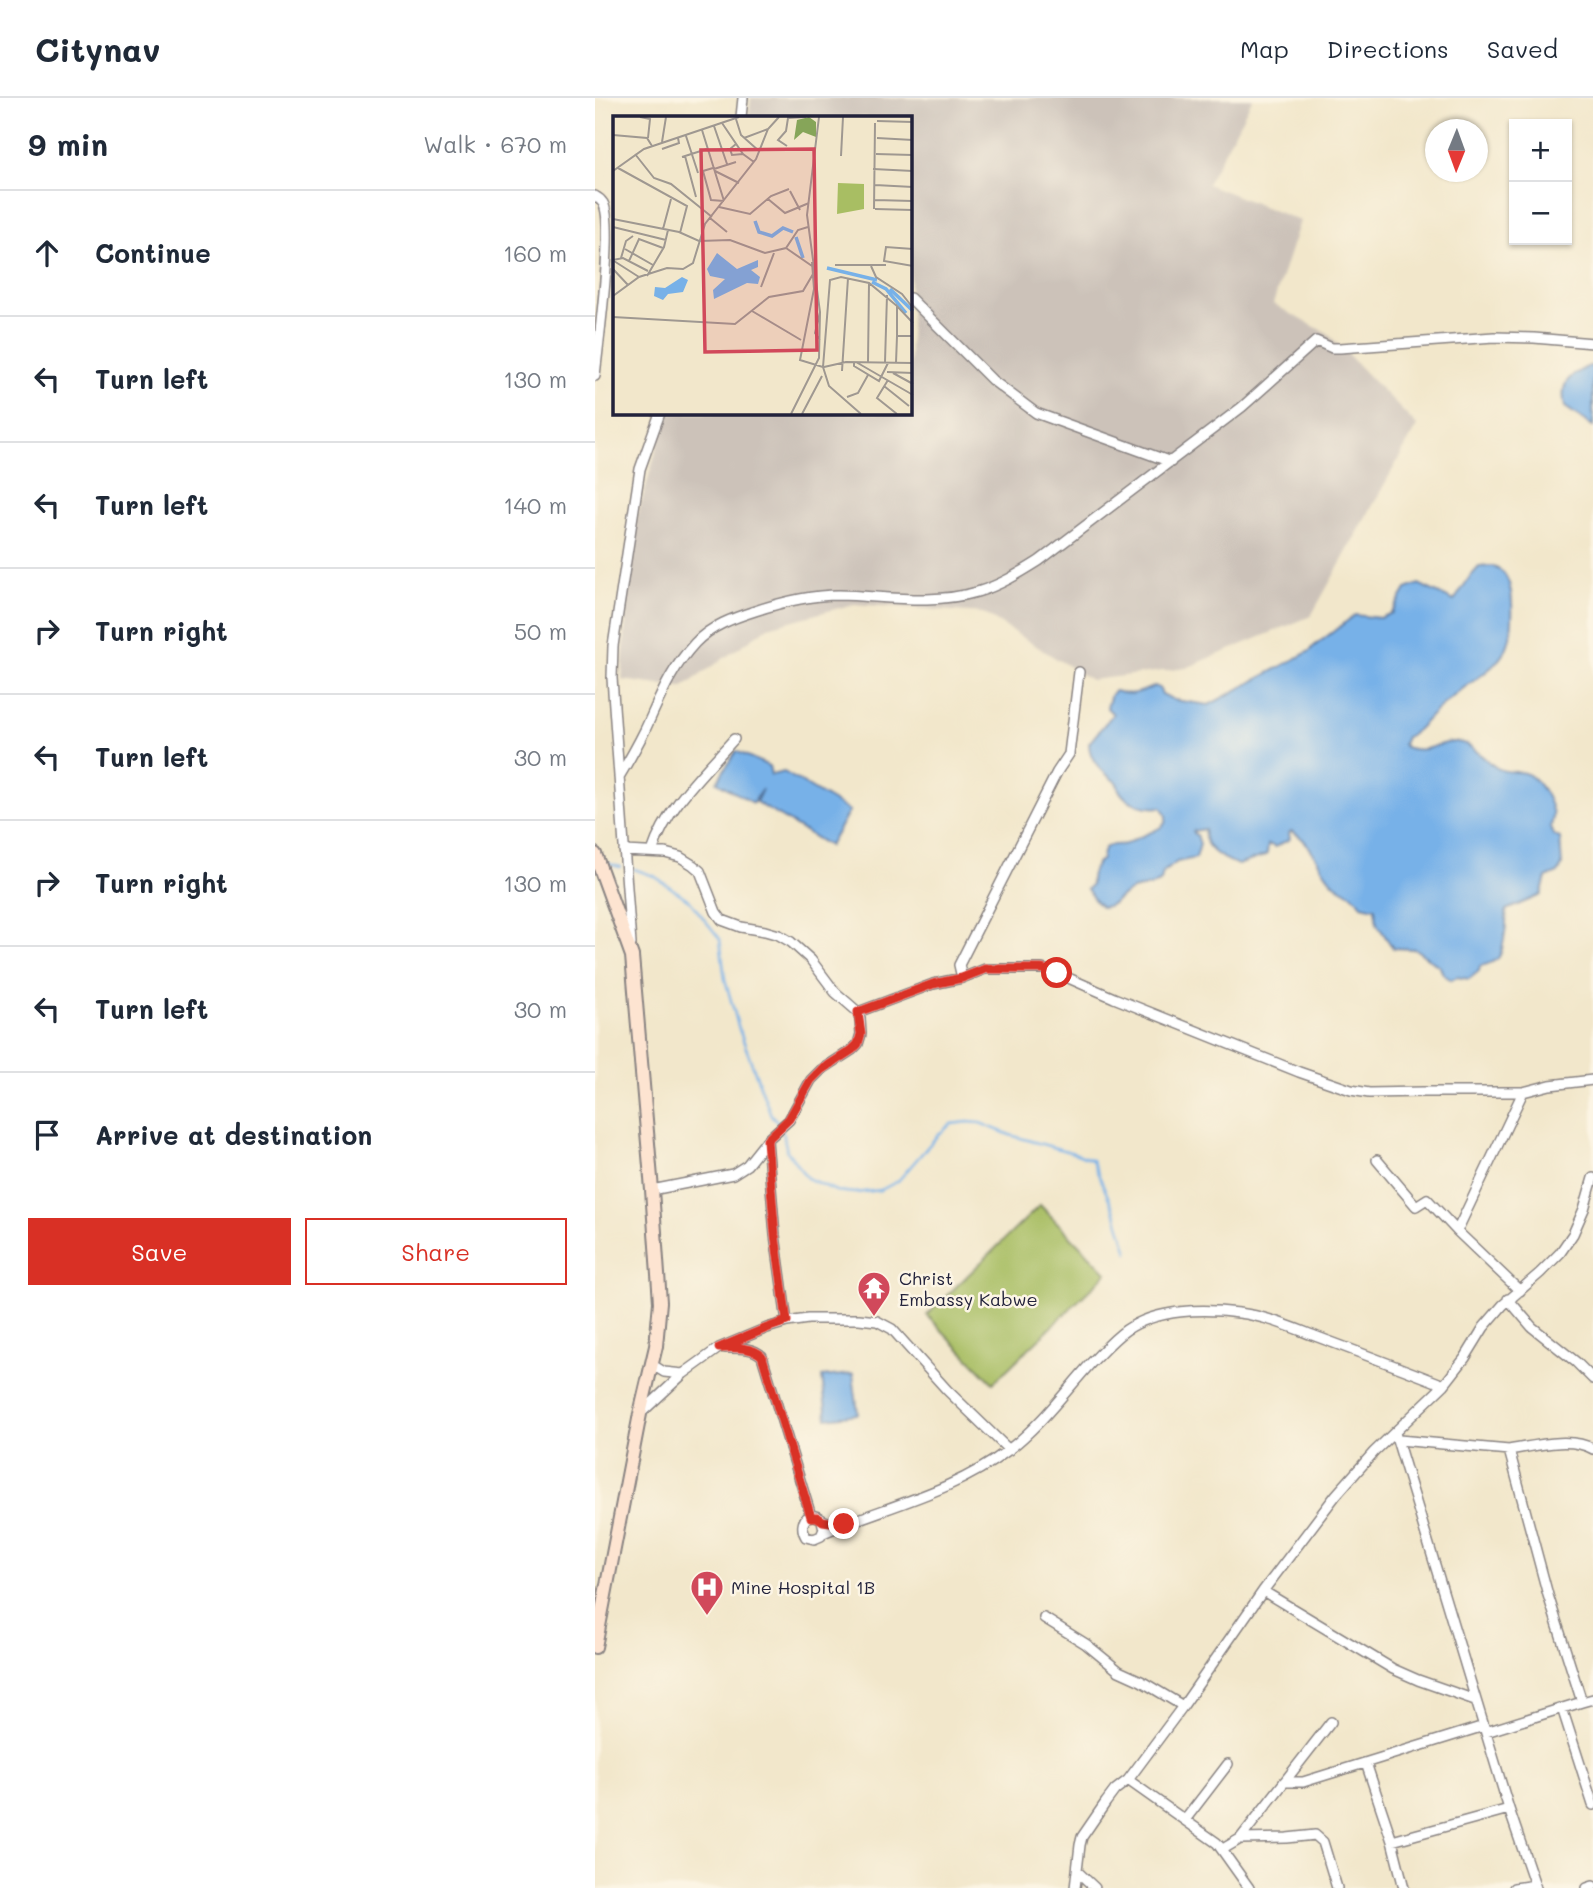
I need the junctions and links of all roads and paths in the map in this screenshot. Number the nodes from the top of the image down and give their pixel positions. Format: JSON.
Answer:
{"nodes":[{"id":1,"x":743,"y":98,"type":"edge"},
{"id":2,"x":741,"y":116,"type":"edge"},
{"id":3,"x":595,"y":196,"type":"edge"},
{"id":4,"x":606,"y":254,"type":"junction"},
{"id":5,"x":595,"y":261,"type":"edge"},
{"id":6,"x":912,"y":300,"type":"edge"},
{"id":7,"x":1593,"y":343,"type":"edge"},
{"id":8,"x":595,"y":376,"type":"edge"},
{"id":9,"x":659,"y":415,"type":"edge"},
{"id":10,"x":1171,"y":462,"type":"junction"},
{"id":11,"x":1079,"y":673,"type":"dead end"},
{"id":12,"x":734,"y":739,"type":"dead end"},
{"id":13,"x":619,"y":777,"type":"junction"},
{"id":14,"x":624,"y":851,"type":"junction"},
{"id":15,"x":652,"y":852,"type":"junction"},
{"id":16,"x":595,"y":854,"type":"edge"},
{"id":17,"x":632,"y":956,"type":"junction"},
{"id":18,"x":962,"y":978,"type":"junction"},
{"id":19,"x":858,"y":1012,"type":"junction"},
{"id":20,"x":1593,"y":1080,"type":"edge"},
{"id":21,"x":1523,"y":1092,"type":"junction"},
{"id":22,"x":770,"y":1137,"type":"junction"},
{"id":23,"x":1377,"y":1160,"type":"dead end"},
{"id":24,"x":1593,"y":1178,"type":"edge"},
{"id":25,"x":652,"y":1190,"type":"junction"},
{"id":26,"x":1457,"y":1231,"type":"junction"},
{"id":27,"x":1520,"y":1291,"type":"junction"},
{"id":28,"x":1508,"y":1299,"type":"junction"},
{"id":29,"x":787,"y":1321,"type":"junction"},
{"id":30,"x":719,"y":1348,"type":"junction"},
{"id":31,"x":651,"y":1364,"type":"junction"},
{"id":32,"x":683,"y":1374,"type":"junction"},
{"id":33,"x":1593,"y":1379,"type":"edge"},
{"id":34,"x":1444,"y":1385,"type":"junction"},
{"id":35,"x":640,"y":1414,"type":"junction"},
{"id":36,"x":1397,"y":1437,"type":"junction"},
{"id":37,"x":1593,"y":1449,"type":"edge"},
{"id":38,"x":1009,"y":1450,"type":"junction"},
{"id":39,"x":1509,"y":1450,"type":"junction"},
{"id":40,"x":811,"y":1517,"type":"junction"},
{"id":41,"x":823,"y":1521,"type":"junction"},
{"id":42,"x":844,"y":1524,"type":"junction"},
{"id":43,"x":823,"y":1533,"type":"junction"},
{"id":44,"x":1263,"y":1591,"type":"junction"},
{"id":45,"x":1044,"y":1618,"type":"dead end"},
{"id":46,"x":595,"y":1647,"type":"edge"},
{"id":47,"x":1593,"y":1699,"type":"edge"},
{"id":48,"x":1475,"y":1700,"type":"junction"},
{"id":49,"x":1582,"y":1702,"type":"junction"},
{"id":50,"x":1183,"y":1706,"type":"junction"},
{"id":51,"x":1562,"y":1708,"type":"junction"},
{"id":52,"x":1331,"y":1722,"type":"dead end"},
{"id":53,"x":1485,"y":1729,"type":"junction"},
{"id":54,"x":1366,"y":1763,"type":"junction"},
{"id":55,"x":1228,"y":1764,"type":"dead end"},
{"id":56,"x":1128,"y":1780,"type":"junction"},
{"id":57,"x":1284,"y":1782,"type":"junction"},
{"id":58,"x":1593,"y":1805,"type":"edge"},
{"id":59,"x":1509,"y":1809,"type":"junction"},
{"id":60,"x":1185,"y":1821,"type":"junction"},
{"id":61,"x":1240,"y":1839,"type":"junction"},
{"id":62,"x":1392,"y":1841,"type":"junction"},
{"id":63,"x":1223,"y":1849,"type":"junction"},
{"id":64,"x":1078,"y":1872,"type":"junction"},
{"id":65,"x":1593,"y":1886,"type":"edge"},
{"id":66,"x":1535,"y":1887,"type":"edge"},
{"id":67,"x":1075,"y":1888,"type":"edge"},
{"id":68,"x":1095,"y":1888,"type":"edge"},
{"id":69,"x":1249,"y":1888,"type":"edge"},
{"id":70,"x":1337,"y":1888,"type":"edge"},
{"id":71,"x":1404,"y":1888,"type":"edge"},
{"id":72,"x":1514,"y":1888,"type":"edge"},
{"id":73,"x":1587,"y":1888,"type":"edge"}],
"edges":[{"from":1,"to":2,"type":"street"},
{"from":3,"to":4,"type":"street"},
{"from":4,"to":5,"type":"street"},
{"from":4,"to":8,"type":"street"},
{"from":6,"to":10,"type":"street"},
{"from":7,"to":10,"type":"street"},
{"from":9,"to":13,"type":"street"},
{"from":10,"to":13,"type":"street"},
{"from":11,"to":18,"type":"street"},
{"from":12,"to":15,"type":"street"},
{"from":13,"to":14,"type":"street"},
{"from":14,"to":15,"type":"street"},
{"from":14,"to":17,"type":"street"},
{"from":15,"to":19,"type":"street"},
{"from":16,"to":17,"type":"street"},
{"from":17,"to":25,"type":"street"},
{"from":18,"to":19,"type":"street"},
{"from":18,"to":21,"type":"street"},
{"from":19,"to":22,"type":"street"},
{"from":20,"to":21,"type":"street"},
{"from":21,"to":26,"type":"street"},
{"from":22,"to":25,"type":"street"},
{"from":22,"to":29,"type":"street"},
{"from":23,"to":26,"type":"street"},
{"from":24,"to":27,"type":"street"},
{"from":25,"to":31,"type":"street"},
{"from":26,"to":27,"type":"street"},
{"from":27,"to":28,"type":"street"},
{"from":28,"to":33,"type":"street"},
{"from":28,"to":34,"type":"street"},
{"from":29,"to":30,"type":"street"},
{"from":29,"to":38,"type":"street"},
{"from":30,"to":32,"type":"street"},
{"from":30,"to":40,"type":"street"},
{"from":31,"to":32,"type":"street"},
{"from":31,"to":35,"type":"street"},
{"from":32,"to":35,"type":"street"},
{"from":34,"to":36,"type":"street"},
{"from":34,"to":38,"type":"street"},
{"from":35,"to":46,"type":"street"},
{"from":36,"to":39,"type":"street"},
{"from":36,"to":44,"type":"street"},
{"from":36,"to":48,"type":"street"},
{"from":37,"to":39,"type":"street"},
{"from":38,"to":42,"type":"street"},
{"from":39,"to":49,"type":"street"},
{"from":40,"to":41,"type":"street"},
{"from":40,"to":43,"type":"street"},
{"from":41,"to":42,"type":"street"},
{"from":41,"to":43,"type":"street"},
{"from":42,"to":43,"type":"street"},
{"from":44,"to":48,"type":"street"},
{"from":44,"to":50,"type":"street"},
{"from":45,"to":50,"type":"street"},
{"from":47,"to":49,"type":"street"},
{"from":48,"to":53,"type":"street"},
{"from":49,"to":51,"type":"street"},
{"from":50,"to":56,"type":"street"},
{"from":51,"to":53,"type":"street"},
{"from":51,"to":58,"type":"street"},
{"from":52,"to":57,"type":"street"},
{"from":53,"to":54,"type":"street"},
{"from":53,"to":59,"type":"street"},
{"from":54,"to":57,"type":"street"},
{"from":54,"to":62,"type":"street"},
{"from":55,"to":60,"type":"street"},
{"from":56,"to":60,"type":"street"},
{"from":56,"to":64,"type":"street"},
{"from":57,"to":61,"type":"street"},
{"from":59,"to":62,"type":"street"},
{"from":59,"to":66,"type":"street"},
{"from":60,"to":63,"type":"street"},
{"from":61,"to":63,"type":"street"},
{"from":61,"to":70,"type":"street"},
{"from":62,"to":71,"type":"street"},
{"from":63,"to":69,"type":"street"},
{"from":64,"to":67,"type":"street"},
{"from":64,"to":68,"type":"street"},
{"from":65,"to":73,"type":"street"},
{"from":66,"to":72,"type":"street"}]}
